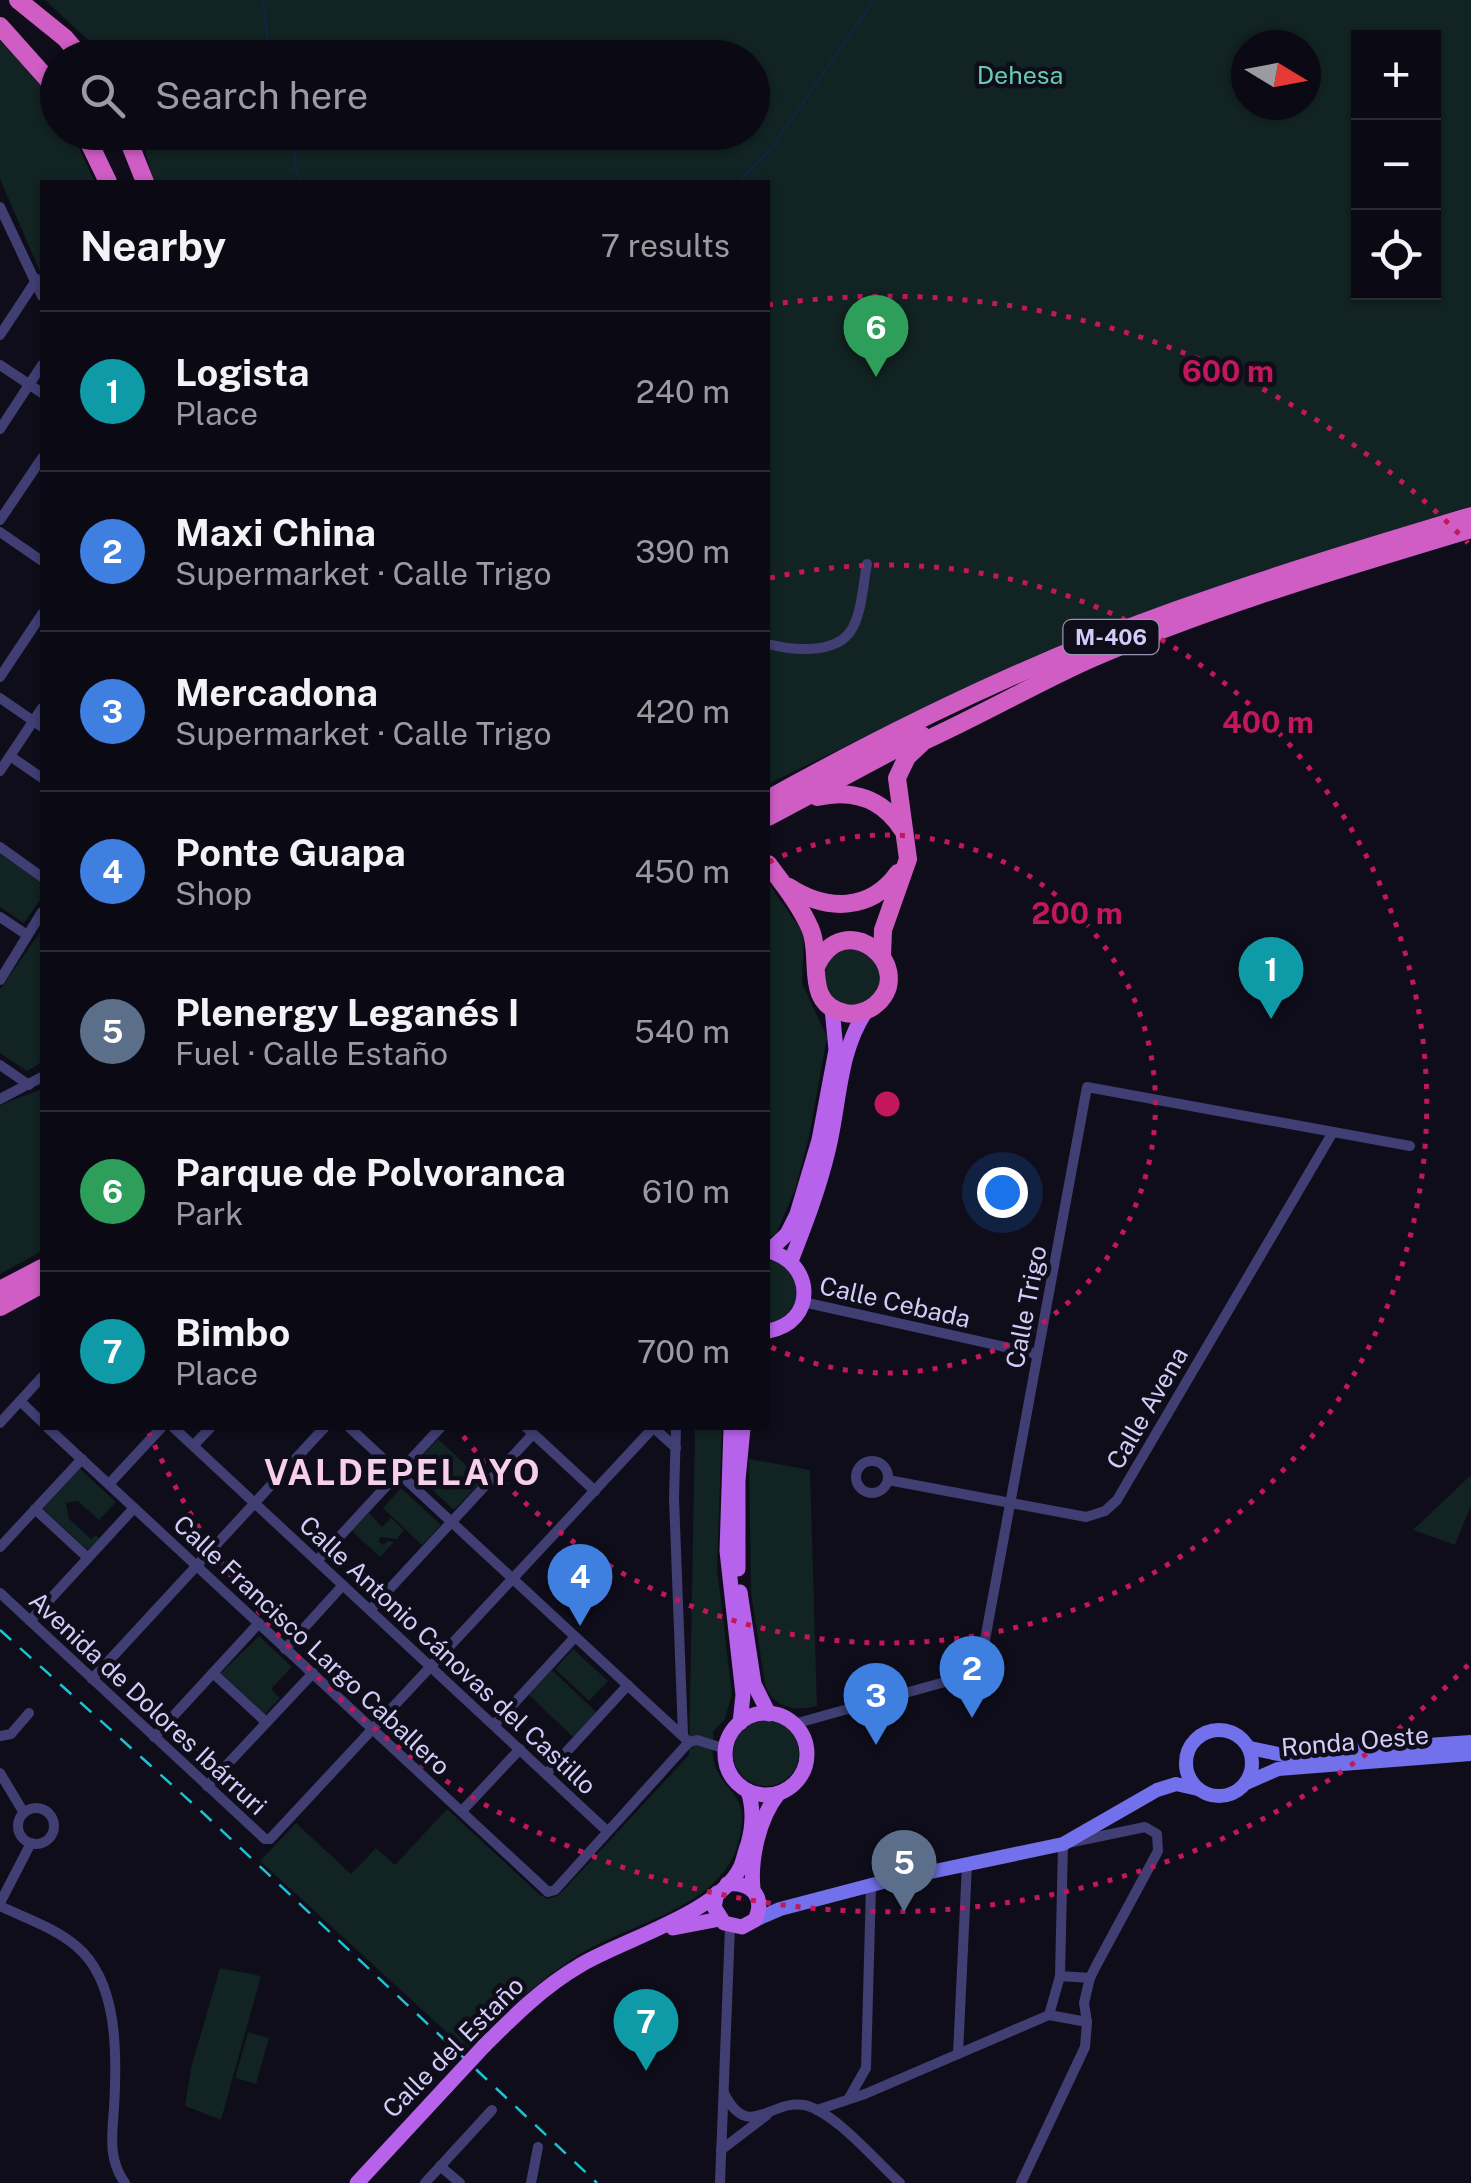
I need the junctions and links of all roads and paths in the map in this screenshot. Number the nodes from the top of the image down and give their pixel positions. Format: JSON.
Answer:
{"nodes":[{"id":1,"x":18,"y":0,"type":"edge"},
{"id":2,"x":31,"y":0,"type":"edge"},
{"id":3,"x":0,"y":26,"type":"edge"},
{"id":4,"x":65,"y":38,"type":"joint"},
{"id":5,"x":40,"y":71,"type":"edge"},
{"id":6,"x":93,"y":150,"type":"edge"},
{"id":7,"x":132,"y":150,"type":"edge"},
{"id":8,"x":107,"y":180,"type":"edge"},
{"id":9,"x":144,"y":180,"type":"edge"},
{"id":10,"x":0,"y":207,"type":"edge"},
{"id":11,"x":37,"y":279,"type":"junction"},
{"id":12,"x":40,"y":289,"type":"edge"},
{"id":13,"x":0,"y":335,"type":"edge"},
{"id":14,"x":0,"y":365,"type":"edge"},
{"id":15,"x":40,"y":368,"type":"edge"},
{"id":16,"x":29,"y":385,"type":"junction"},
{"id":17,"x":40,"y":393,"type":"edge"},
{"id":18,"x":0,"y":428,"type":"edge"},
{"id":19,"x":40,"y":461,"type":"edge"},
{"id":20,"x":1471,"y":516,"type":"edge"},
{"id":21,"x":0,"y":520,"type":"edge"},
{"id":22,"x":1471,"y":530,"type":"edge"},
{"id":23,"x":0,"y":532,"type":"edge"},
{"id":24,"x":40,"y":559,"type":"edge"},
{"id":25,"x":867,"y":564,"type":"dead end"},
{"id":26,"x":40,"y":617,"type":"edge"},
{"id":27,"x":770,"y":644,"type":"edge"},
{"id":28,"x":1079,"y":665,"type":"junction"},
{"id":29,"x":0,"y":677,"type":"edge"},
{"id":30,"x":0,"y":698,"type":"edge"},
{"id":31,"x":38,"y":724,"type":"edge"},
{"id":32,"x":10,"y":756,"type":"junction"},
{"id":33,"x":0,"y":772,"type":"edge"},
{"id":34,"x":40,"y":777,"type":"edge"},
{"id":35,"x":770,"y":794,"type":"edge"},
{"id":36,"x":770,"y":819,"type":"edge"},
{"id":37,"x":770,"y":819,"type":"edge"},
{"id":38,"x":907,"y":837,"type":"junction"},
{"id":39,"x":0,"y":847,"type":"edge"},
{"id":40,"x":908,"y":859,"type":"junction"},
{"id":41,"x":774,"y":872,"type":"edge"},
{"id":42,"x":40,"y":877,"type":"edge"},
{"id":43,"x":891,"y":901,"type":"junction"},
{"id":44,"x":798,"y":906,"type":"junction"},
{"id":45,"x":40,"y":915,"type":"edge"},
{"id":46,"x":0,"y":917,"type":"edge"},
{"id":47,"x":27,"y":935,"type":"junction"},
{"id":48,"x":849,"y":941,"type":"junction"},
{"id":49,"x":882,"y":956,"type":"junction"},
{"id":50,"x":816,"y":967,"type":"junction"},
{"id":51,"x":0,"y":980,"type":"edge"},
{"id":52,"x":832,"y":1008,"type":"junction"},
{"id":53,"x":866,"y":1011,"type":"junction"},
{"id":54,"x":0,"y":1066,"type":"edge"},
{"id":55,"x":40,"y":1078,"type":"edge"},
{"id":56,"x":29,"y":1085,"type":"junction"},
{"id":57,"x":0,"y":1099,"type":"edge"},
{"id":58,"x":1333,"y":1132,"type":"junction"},
{"id":59,"x":1410,"y":1146,"type":"dead end"},
{"id":60,"x":770,"y":1248,"type":"edge"},
{"id":61,"x":770,"y":1251,"type":"edge"},
{"id":62,"x":792,"y":1261,"type":"junction"},
{"id":63,"x":40,"y":1269,"type":"edge"},
{"id":64,"x":40,"y":1285,"type":"edge"},
{"id":65,"x":0,"y":1290,"type":"edge"},
{"id":66,"x":803,"y":1302,"type":"junction"},
{"id":67,"x":0,"y":1306,"type":"edge"},
{"id":68,"x":770,"y":1333,"type":"edge"},
{"id":69,"x":1037,"y":1354,"type":"junction"},
{"id":70,"x":40,"y":1379,"type":"edge"},
{"id":71,"x":20,"y":1401,"type":"junction"},
{"id":72,"x":40,"y":1420,"type":"edge"},
{"id":73,"x":0,"y":1422,"type":"edge"},
{"id":74,"x":50,"y":1430,"type":"edge"},
{"id":75,"x":159,"y":1430,"type":"edge"},
{"id":76,"x":176,"y":1430,"type":"edge"},
{"id":77,"x":208,"y":1430,"type":"edge"},
{"id":78,"x":322,"y":1430,"type":"edge"},
{"id":79,"x":352,"y":1430,"type":"edge"},
{"id":80,"x":438,"y":1430,"type":"edge"},
{"id":81,"x":652,"y":1430,"type":"edge"},
{"id":82,"x":656,"y":1430,"type":"edge"},
{"id":83,"x":676,"y":1430,"type":"edge"},
{"id":84,"x":731,"y":1430,"type":"edge"},
{"id":85,"x":743,"y":1430,"type":"edge"},
{"id":86,"x":530,"y":1431,"type":"edge"},
{"id":87,"x":194,"y":1445,"type":"junction"},
{"id":88,"x":676,"y":1448,"type":"junction"},
{"id":89,"x":82,"y":1459,"type":"junction"},
{"id":90,"x":399,"y":1472,"type":"junction"},
{"id":91,"x":888,"y":1480,"type":"dead end"},
{"id":92,"x":109,"y":1484,"type":"junction"},
{"id":93,"x":594,"y":1491,"type":"junction"},
{"id":94,"x":255,"y":1503,"type":"junction"},
{"id":95,"x":1010,"y":1503,"type":"junction"},
{"id":96,"x":134,"y":1508,"type":"junction"},
{"id":97,"x":35,"y":1509,"type":"junction"},
{"id":98,"x":452,"y":1522,"type":"junction"},
{"id":99,"x":0,"y":1547,"type":"edge"},
{"id":100,"x":88,"y":1558,"type":"junction"},
{"id":101,"x":317,"y":1560,"type":"junction"},
{"id":102,"x":197,"y":1566,"type":"junction"},
{"id":103,"x":513,"y":1579,"type":"junction"},
{"id":104,"x":343,"y":1585,"type":"junction"},
{"id":105,"x":0,"y":1593,"type":"edge"},
{"id":106,"x":370,"y":1610,"type":"junction"},
{"id":107,"x":30,"y":1621,"type":"junction"},
{"id":108,"x":258,"y":1624,"type":"junction"},
{"id":109,"x":575,"y":1637,"type":"junction"},
{"id":110,"x":286,"y":1649,"type":"junction"},
{"id":111,"x":432,"y":1667,"type":"junction"},
{"id":112,"x":213,"y":1673,"type":"junction"},
{"id":113,"x":313,"y":1673,"type":"junction"},
{"id":114,"x":92,"y":1679,"type":"junction"},
{"id":115,"x":628,"y":1685,"type":"junction"},
{"id":116,"x":29,"y":1713,"type":"dead end"},
{"id":117,"x":768,"y":1714,"type":"junction"},
{"id":118,"x":266,"y":1722,"type":"junction"},
{"id":119,"x":740,"y":1723,"type":"junction"},
{"id":120,"x":794,"y":1724,"type":"junction"},
{"id":121,"x":494,"y":1725,"type":"junction"},
{"id":122,"x":374,"y":1730,"type":"junction"},
{"id":123,"x":0,"y":1736,"type":"edge"},
{"id":124,"x":154,"y":1736,"type":"junction"},
{"id":125,"x":686,"y":1739,"type":"junction"},
{"id":126,"x":1471,"y":1742,"type":"edge"},
{"id":127,"x":1190,"y":1748,"type":"junction"},
{"id":128,"x":1250,"y":1748,"type":"junction"},
{"id":129,"x":520,"y":1749,"type":"junction"},
{"id":130,"x":726,"y":1749,"type":"junction"},
{"id":131,"x":1471,"y":1754,"type":"edge"},
{"id":132,"x":0,"y":1773,"type":"edge"},
{"id":133,"x":546,"y":1774,"type":"junction"},
{"id":134,"x":1246,"y":1783,"type":"junction"},
{"id":135,"x":207,"y":1786,"type":"junction"},
{"id":136,"x":1198,"y":1789,"type":"junction"},
{"id":137,"x":1157,"y":1790,"type":"junction"},
{"id":138,"x":748,"y":1791,"type":"junction"},
{"id":139,"x":778,"y":1794,"type":"junction"},
{"id":140,"x":462,"y":1811,"type":"junction"},
{"id":141,"x":24,"y":1814,"type":"junction"},
{"id":142,"x":608,"y":1831,"type":"junction"},
{"id":143,"x":31,"y":1843,"type":"junction"},
{"id":144,"x":1062,"y":1844,"type":"junction"},
{"id":145,"x":967,"y":1864,"type":"junction"},
{"id":146,"x":871,"y":1885,"type":"junction"},
{"id":147,"x":722,"y":1889,"type":"junction"},
{"id":148,"x":756,"y":1894,"type":"junction"},
{"id":149,"x":0,"y":1904,"type":"edge"},
{"id":150,"x":780,"y":1909,"type":"junction"},
{"id":151,"x":754,"y":1920,"type":"junction"},
{"id":152,"x":725,"y":1923,"type":"junction"},
{"id":153,"x":650,"y":1934,"type":"junction"},
{"id":154,"x":1060,"y":1976,"type":"junction"},
{"id":155,"x":1090,"y":1978,"type":"junction"},
{"id":156,"x":1049,"y":2015,"type":"junction"},
{"id":157,"x":1087,"y":2022,"type":"junction"},
{"id":158,"x":958,"y":2054,"type":"junction"},
{"id":159,"x":866,"y":2068,"type":"junction"},
{"id":160,"x":895,"y":2081,"type":"junction"},
{"id":161,"x":724,"y":2092,"type":"junction"},
{"id":162,"x":848,"y":2099,"type":"junction"},
{"id":163,"x":492,"y":2110,"type":"dead end"},
{"id":164,"x":817,"y":2110,"type":"junction"},
{"id":165,"x":768,"y":2114,"type":"junction"},
{"id":166,"x":538,"y":2148,"type":"dead end"},
{"id":167,"x":721,"y":2150,"type":"junction"},
{"id":168,"x":440,"y":2166,"type":"junction"},
{"id":169,"x":125,"y":2183,"type":"edge"},
{"id":170,"x":357,"y":2183,"type":"edge"},
{"id":171,"x":425,"y":2183,"type":"edge"},
{"id":172,"x":460,"y":2183,"type":"edge"},
{"id":173,"x":531,"y":2183,"type":"edge"},
{"id":174,"x":720,"y":2183,"type":"edge"},
{"id":175,"x":900,"y":2183,"type":"edge"},
{"id":176,"x":1021,"y":2183,"type":"edge"}],
"edges":[{"from":1,"to":4,"type":"highway"},
{"from":2,"to":4,"type":"highway"},
{"from":3,"to":5,"type":"highway"},
{"from":6,"to":8,"type":"highway"},
{"from":7,"to":9,"type":"highway"},
{"from":10,"to":11,"type":"street"},
{"from":11,"to":12,"type":"street"},
{"from":11,"to":13,"type":"street"},
{"from":14,"to":16,"type":"street"},
{"from":15,"to":16,"type":"street"},
{"from":16,"to":17,"type":"street"},
{"from":16,"to":18,"type":"street"},
{"from":19,"to":21,"type":"street"},
{"from":20,"to":35,"type":"highway","number":"M-406"},
{"from":22,"to":28,"type":"highway","number":"M-406"},
{"from":23,"to":24,"type":"street"},
{"from":25,"to":27,"type":"street"},
{"from":26,"to":29,"type":"street"},
{"from":28,"to":36,"type":"highway","number":"M-406"},
{"from":28,"to":38,"type":"highway","number":"M-406"},
{"from":30,"to":31,"type":"street"},
{"from":31,"to":32,"type":"street"},
{"from":32,"to":33,"type":"street"},
{"from":32,"to":34,"type":"street"},
{"from":37,"to":38,"type":"highway","number":"M-406"},
{"from":38,"to":40,"type":"highway","number":"M-406"},
{"from":39,"to":42,"type":"street"},
{"from":40,"to":41,"type":"highway"},
{"from":40,"to":43,"type":"highway","number":"M-406"},
{"from":41,"to":44,"type":"highway"},
{"from":43,"to":48,"type":"highway","number":"M-406"},
{"from":43,"to":49,"type":"highway","number":"M-406"},
{"from":44,"to":48,"type":"highway"},
{"from":44,"to":50,"type":"highway"},
{"from":45,"to":47,"type":"street"},
{"from":46,"to":47,"type":"street"},
{"from":47,"to":51,"type":"street"},
{"from":48,"to":49,"type":"highway"},
{"from":48,"to":50,"type":"highway"},
{"from":49,"to":53,"type":"highway"},
{"from":50,"to":52,"type":"highway"},
{"from":52,"to":53,"type":"highway"},
{"from":52,"to":60,"type":"main road"},
{"from":53,"to":62,"type":"main road"},
{"from":54,"to":56,"type":"street"},
{"from":55,"to":56,"type":"street"},
{"from":56,"to":57,"type":"street"},
{"from":58,"to":59,"type":"street","name":"Calle Trigo"},
{"from":58,"to":69,"type":"street","name":"Calle Trigo"},
{"from":58,"to":95,"type":"street","name":"Calle Avena"},
{"from":61,"to":62,"type":"main road"},
{"from":62,"to":66,"type":"main road"},
{"from":63,"to":65,"type":"highway"},
{"from":64,"to":67,"type":"highway"},
{"from":66,"to":68,"type":"main road"},
{"from":66,"to":69,"type":"street","name":"Calle Cebada"},
{"from":69,"to":95,"type":"street","name":"Calle Trigo"},
{"from":70,"to":71,"type":"street"},
{"from":71,"to":72,"type":"street"},
{"from":71,"to":73,"type":"street"},
{"from":74,"to":89,"type":"street","name":"Calle Francisco Largo Caballero"},
{"from":75,"to":92,"type":"street"},
{"from":76,"to":87,"type":"street","name":"Calle Antonio Cánovas del Castillo"},
{"from":77,"to":87,"type":"street"},
{"from":78,"to":94,"type":"street"},
{"from":79,"to":90,"type":"street"},
{"from":80,"to":90,"type":"street"},
{"from":81,"to":93,"type":"street"},
{"from":82,"to":88,"type":"street"},
{"from":83,"to":88,"type":"street"},
{"from":84,"to":119,"type":"main road"},
{"from":85,"to":117,"type":"main road"},
{"from":86,"to":93,"type":"street"},
{"from":86,"to":98,"type":"street"},
{"from":87,"to":94,"type":"street","name":"Calle Antonio Cánovas del Castillo"},
{"from":88,"to":125,"type":"street"},
{"from":89,"to":92,"type":"street","name":"Calle Francisco Largo Caballero"},
{"from":89,"to":97,"type":"street"},
{"from":90,"to":98,"type":"street"},
{"from":90,"to":101,"type":"street"},
{"from":91,"to":95,"type":"street","name":"Calle Avena"},
{"from":92,"to":96,"type":"street","name":"Calle Francisco Largo Caballero"},
{"from":93,"to":103,"type":"street"},
{"from":94,"to":101,"type":"street","name":"Calle Antonio Cánovas del Castillo"},
{"from":94,"to":102,"type":"street"},
{"from":95,"to":120,"type":"street","name":"Calle Trigo"},
{"from":96,"to":100,"type":"street"},
{"from":96,"to":102,"type":"street","name":"Calle Francisco Largo Caballero"},
{"from":97,"to":99,"type":"street"},
{"from":97,"to":100,"type":"street"},
{"from":98,"to":103,"type":"street"},
{"from":98,"to":106,"type":"street"},
{"from":100,"to":107,"type":"street"},
{"from":101,"to":104,"type":"street","name":"Calle Antonio Cánovas del Castillo"},
{"from":102,"to":108,"type":"street","name":"Calle Francisco Largo Caballero"},
{"from":102,"to":114,"type":"street"},
{"from":103,"to":109,"type":"street"},
{"from":103,"to":111,"type":"street"},
{"from":104,"to":106,"type":"street","name":"Calle Antonio Cánovas del Castillo"},
{"from":104,"to":110,"type":"street"},
{"from":105,"to":107,"type":"street","name":"Avenida de Dolores Ibárruri"},
{"from":106,"to":111,"type":"street","name":"Calle Antonio Cánovas del Castillo"},
{"from":107,"to":114,"type":"street","name":"Avenida de Dolores Ibárruri"},
{"from":108,"to":110,"type":"street","name":"Calle Francisco Largo Caballero"},
{"from":108,"to":112,"type":"street"},
{"from":109,"to":115,"type":"street"},
{"from":109,"to":121,"type":"street"},
{"from":110,"to":113,"type":"street","name":"Calle Francisco Largo Caballero"},
{"from":111,"to":121,"type":"street","name":"Calle Antonio Cánovas del Castillo"},
{"from":111,"to":122,"type":"street"},
{"from":112,"to":118,"type":"street"},
{"from":112,"to":124,"type":"street"},
{"from":113,"to":118,"type":"street"},
{"from":113,"to":122,"type":"street","name":"Calle Francisco Largo Caballero"},
{"from":114,"to":124,"type":"street","name":"Avenida de Dolores Ibárruri"},
{"from":115,"to":125,"type":"street"},
{"from":115,"to":133,"type":"street"},
{"from":116,"to":123,"type":"street"},
{"from":117,"to":119,"type":"main road"},
{"from":117,"to":120,"type":"main road"},
{"from":118,"to":135,"type":"street"},
{"from":119,"to":130,"type":"main road"},
{"from":120,"to":139,"type":"main road"},
{"from":121,"to":129,"type":"street","name":"Calle Antonio Cánovas del Castillo"},
{"from":122,"to":135,"type":"street","name":"Avenida de Dolores Ibárruri"},
{"from":122,"to":140,"type":"street","name":"Calle Francisco Largo Caballero"},
{"from":124,"to":135,"type":"street","name":"Avenida de Dolores Ibárruri"},
{"from":125,"to":130,"type":"street"},
{"from":125,"to":142,"type":"street"},
{"from":126,"to":128,"type":"main road","name":"Ronda Oeste"},
{"from":127,"to":128,"type":"main road"},
{"from":127,"to":136,"type":"main road"},
{"from":127,"to":137,"type":"main road"},
{"from":128,"to":134,"type":"main road"},
{"from":129,"to":133,"type":"street","name":"Calle Antonio Cánovas del Castillo"},
{"from":129,"to":140,"type":"street"},
{"from":130,"to":138,"type":"main road"},
{"from":131,"to":134,"type":"main road","name":"Ronda Oeste"},
{"from":132,"to":141,"type":"street"},
{"from":133,"to":142,"type":"street","name":"Calle Antonio Cánovas del Castillo"},
{"from":134,"to":136,"type":"main road"},
{"from":136,"to":137,"type":"main road"},
{"from":137,"to":144,"type":"main road"},
{"from":138,"to":139,"type":"main road"},
{"from":138,"to":147,"type":"main road"},
{"from":139,"to":148,"type":"main road"},
{"from":140,"to":142,"type":"street","name":"Calle Francisco Largo Caballero"},
{"from":141,"to":143,"type":"street"},
{"from":141,"to":143,"type":"street"},
{"from":143,"to":149,"type":"street"},
{"from":144,"to":145,"type":"main road"},
{"from":144,"to":154,"type":"street"},
{"from":144,"to":155,"type":"street"},
{"from":145,"to":146,"type":"main road"},
{"from":145,"to":158,"type":"street"},
{"from":146,"to":150,"type":"main road"},
{"from":146,"to":159,"type":"street"},
{"from":147,"to":148,"type":"main road"},
{"from":147,"to":152,"type":"main road"},
{"from":147,"to":153,"type":"main road","name":"Calle del Estaño"},
{"from":148,"to":150,"type":"main road"},
{"from":148,"to":151,"type":"main road"},
{"from":149,"to":169,"type":"street"},
{"from":150,"to":151,"type":"main road"},
{"from":151,"to":152,"type":"main road"},
{"from":152,"to":153,"type":"main road","name":"Calle del Estaño"},
{"from":152,"to":161,"type":"street"},
{"from":153,"to":170,"type":"main road","name":"Calle del Estaño","bridge":true},
{"from":154,"to":155,"type":"street"},
{"from":154,"to":156,"type":"street"},
{"from":155,"to":157,"type":"street"},
{"from":156,"to":157,"type":"street"},
{"from":156,"to":158,"type":"street"},
{"from":157,"to":176,"type":"street"},
{"from":158,"to":160,"type":"street"},
{"from":159,"to":160,"type":"street"},
{"from":159,"to":162,"type":"street"},
{"from":160,"to":162,"type":"street"},
{"from":161,"to":165,"type":"street"},
{"from":161,"to":167,"type":"street"},
{"from":162,"to":164,"type":"street"},
{"from":163,"to":168,"type":"street"},
{"from":164,"to":165,"type":"street"},
{"from":164,"to":175,"type":"street"},
{"from":165,"to":167,"type":"street"},
{"from":166,"to":173,"type":"street"},
{"from":167,"to":174,"type":"street"},
{"from":168,"to":171,"type":"street"},
{"from":168,"to":172,"type":"street"}]}
